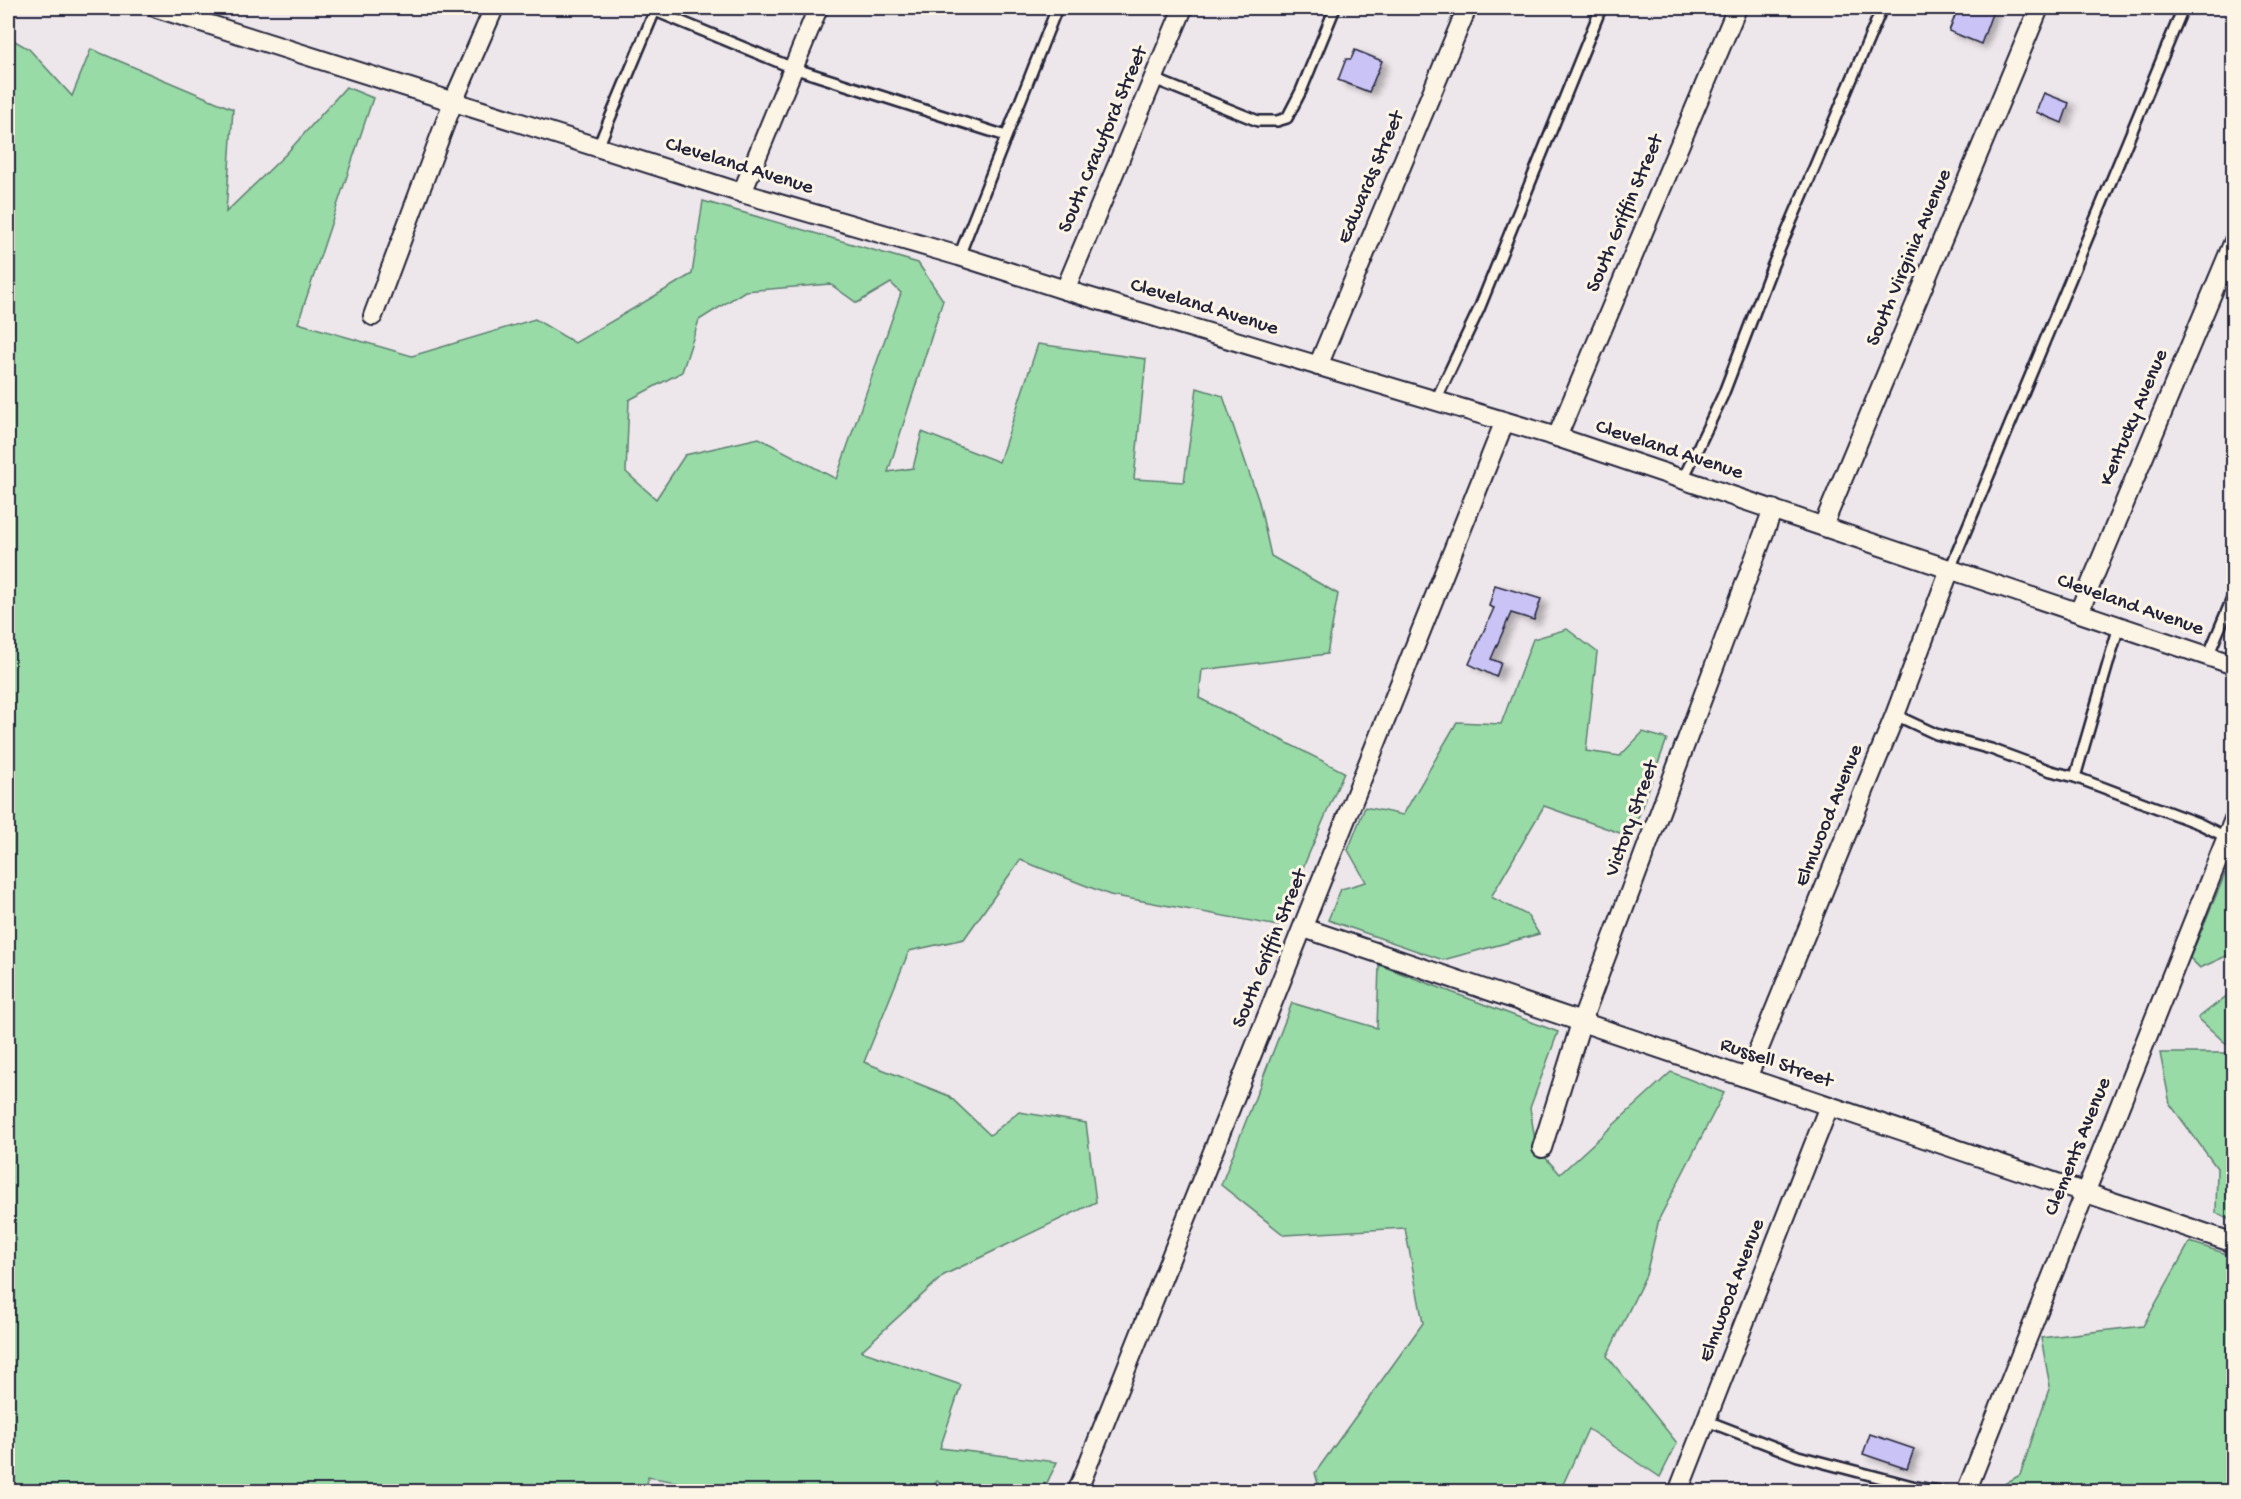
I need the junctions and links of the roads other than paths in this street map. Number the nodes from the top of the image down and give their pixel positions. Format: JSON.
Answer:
{"nodes":[{"id":1,"x":157,"y":8,"type":"edge"},
{"id":2,"x":494,"y":8,"type":"edge"},
{"id":3,"x":653,"y":8,"type":"edge"},
{"id":4,"x":818,"y":8,"type":"edge"},
{"id":5,"x":1057,"y":8,"type":"edge"},
{"id":6,"x":1183,"y":8,"type":"edge"},
{"id":7,"x":1335,"y":8,"type":"edge"},
{"id":8,"x":1467,"y":8,"type":"edge"},
{"id":9,"x":1601,"y":8,"type":"edge"},
{"id":10,"x":1737,"y":8,"type":"edge"},
{"id":11,"x":1882,"y":8,"type":"edge"},
{"id":12,"x":2039,"y":8,"type":"edge"},
{"id":13,"x":2183,"y":8,"type":"edge"},
{"id":14,"x":793,"y":68,"type":"junction"},
{"id":15,"x":1154,"y":80,"type":"junction"},
{"id":16,"x":453,"y":102,"type":"junction"},
{"id":17,"x":1006,"y":135,"type":"junction"},
{"id":18,"x":598,"y":147,"type":"junction"},
{"id":19,"x":741,"y":193,"type":"junction"},
{"id":20,"x":2234,"y":241,"type":"edge"},
{"id":21,"x":959,"y":256,"type":"junction"},
{"id":22,"x":1065,"y":290,"type":"junction"},
{"id":23,"x":374,"y":316,"type":"dead end"},
{"id":24,"x":1318,"y":366,"type":"junction"},
{"id":25,"x":1435,"y":402,"type":"junction"},
{"id":26,"x":1504,"y":423,"type":"junction"},
{"id":27,"x":1557,"y":437,"type":"junction"},
{"id":28,"x":1683,"y":479,"type":"junction"},
{"id":29,"x":1773,"y":509,"type":"junction"},
{"id":30,"x":1823,"y":526,"type":"junction"},
{"id":31,"x":1950,"y":569,"type":"junction"},
{"id":32,"x":2234,"y":594,"type":"edge"},
{"id":33,"x":2079,"y":612,"type":"junction"},
{"id":34,"x":2119,"y":626,"type":"junction"},
{"id":35,"x":2208,"y":656,"type":"junction"},
{"id":36,"x":2234,"y":665,"type":"edge"},
{"id":37,"x":1895,"y":716,"type":"junction"},
{"id":38,"x":2075,"y":777,"type":"junction"},
{"id":39,"x":2234,"y":819,"type":"edge"},
{"id":40,"x":2226,"y":837,"type":"junction"},
{"id":41,"x":1304,"y":928,"type":"junction"},
{"id":42,"x":1581,"y":1023,"type":"junction"},
{"id":43,"x":1747,"y":1078,"type":"junction"},
{"id":44,"x":1829,"y":1106,"type":"junction"},
{"id":45,"x":1542,"y":1148,"type":"dead end"},
{"id":46,"x":2085,"y":1193,"type":"junction"},
{"id":47,"x":2234,"y":1243,"type":"edge"},
{"id":48,"x":1707,"y":1421,"type":"junction"},
{"id":49,"x":1077,"y":1491,"type":"edge"},
{"id":50,"x":1678,"y":1491,"type":"edge"},
{"id":51,"x":1943,"y":1491,"type":"edge"},
{"id":52,"x":1966,"y":1491,"type":"edge"}],
"edges":[{"from":1,"to":16,"type":"street","name":"Cleveland Avenue"},
{"from":2,"to":16,"type":"street"},
{"from":3,"to":14,"type":"lane"},
{"from":3,"to":18,"type":"lane"},
{"from":4,"to":14,"type":"street"},
{"from":5,"to":17,"type":"lane"},
{"from":6,"to":15,"type":"street","name":"South Crawford Street"},
{"from":7,"to":15,"type":"lane"},
{"from":8,"to":24,"type":"street","name":"Edwards Street"},
{"from":9,"to":25,"type":"lane"},
{"from":10,"to":27,"type":"street","name":"South Griffin Street"},
{"from":11,"to":28,"type":"lane"},
{"from":12,"to":30,"type":"street","name":"South Virginia Avenue"},
{"from":13,"to":31,"type":"lane"},
{"from":14,"to":17,"type":"lane"},
{"from":14,"to":19,"type":"street"},
{"from":15,"to":22,"type":"street","name":"South Crawford Street"},
{"from":16,"to":18,"type":"street","name":"Cleveland Avenue"},
{"from":16,"to":23,"type":"street"},
{"from":17,"to":21,"type":"lane"},
{"from":18,"to":19,"type":"street","name":"Cleveland Avenue"},
{"from":19,"to":21,"type":"street","name":"Cleveland Avenue"},
{"from":20,"to":33,"type":"street","name":"Kentucky Avenue"},
{"from":21,"to":22,"type":"street","name":"Cleveland Avenue"},
{"from":22,"to":24,"type":"street","name":"Cleveland Avenue"},
{"from":24,"to":25,"type":"street","name":"Cleveland Avenue"},
{"from":25,"to":26,"type":"street","name":"Cleveland Avenue"},
{"from":26,"to":27,"type":"street","name":"Cleveland Avenue"},
{"from":26,"to":41,"type":"street","name":"South Griffin Street"},
{"from":27,"to":28,"type":"street","name":"Cleveland Avenue"},
{"from":28,"to":29,"type":"street","name":"Cleveland Avenue"},
{"from":29,"to":30,"type":"street","name":"Cleveland Avenue"},
{"from":29,"to":42,"type":"street","name":"Victory Street"},
{"from":30,"to":31,"type":"street","name":"Cleveland Avenue"},
{"from":31,"to":33,"type":"street","name":"Cleveland Avenue"},
{"from":31,"to":37,"type":"street","name":"Elmwood Avenue"},
{"from":32,"to":35,"type":"lane"},
{"from":33,"to":34,"type":"street","name":"Cleveland Avenue"},
{"from":34,"to":35,"type":"street","name":"Cleveland Avenue"},
{"from":34,"to":38,"type":"lane"},
{"from":35,"to":36,"type":"street","name":"Cleveland Avenue"},
{"from":37,"to":38,"type":"lane"},
{"from":37,"to":43,"type":"street","name":"Elmwood Avenue"},
{"from":38,"to":40,"type":"lane"},
{"from":39,"to":40,"type":"street","name":"Clements Avenue"},
{"from":40,"to":46,"type":"street","name":"Clements Avenue"},
{"from":41,"to":42,"type":"street","name":"Russell Street"},
{"from":41,"to":49,"type":"street","name":"South Griffin Street"},
{"from":42,"to":43,"type":"street","name":"Russell Street"},
{"from":42,"to":45,"type":"street","name":"Victory Street"},
{"from":43,"to":44,"type":"street","name":"Russell Street"},
{"from":44,"to":46,"type":"street","name":"Russell Street"},
{"from":44,"to":48,"type":"street","name":"Elmwood Avenue"},
{"from":46,"to":47,"type":"street","name":"Russell Street"},
{"from":46,"to":52,"type":"street","name":"Clements Avenue"},
{"from":48,"to":50,"type":"street","name":"Elmwood Avenue"},
{"from":48,"to":51,"type":"lane"}]}
